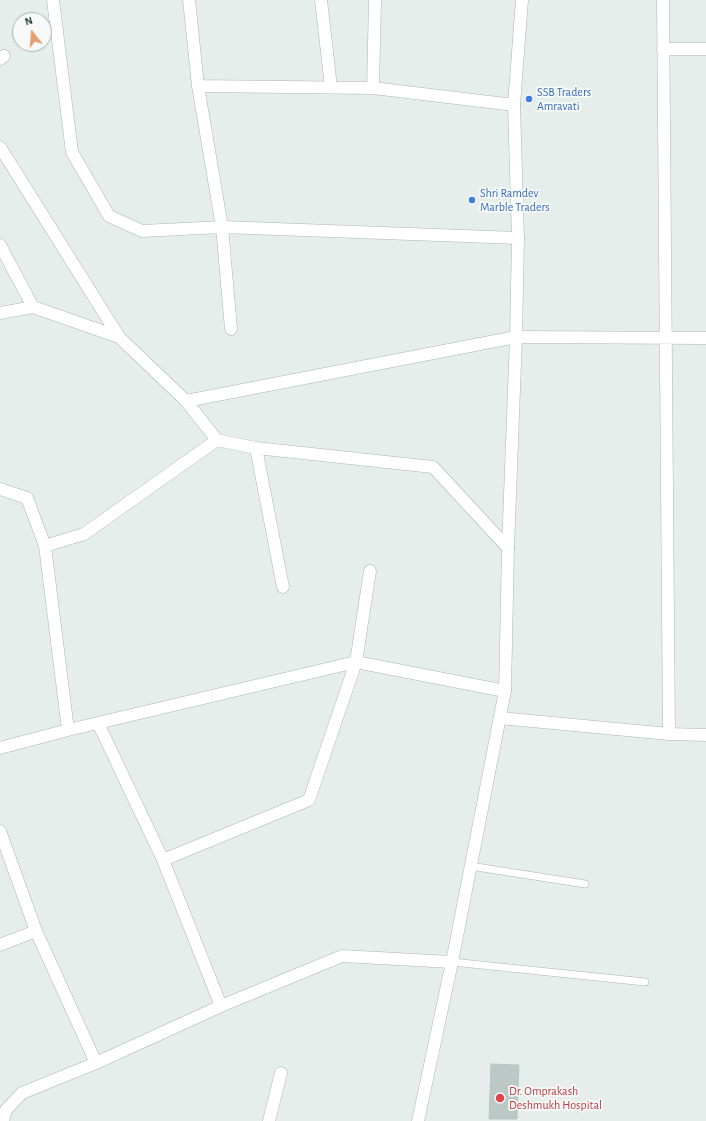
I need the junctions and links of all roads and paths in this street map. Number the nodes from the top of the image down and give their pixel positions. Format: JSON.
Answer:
{"nodes":[{"id":1,"x":53,"y":0,"type":"edge"},
{"id":2,"x":189,"y":0,"type":"edge"},
{"id":3,"x":321,"y":0,"type":"edge"},
{"id":4,"x":375,"y":0,"type":"edge"},
{"id":5,"x":522,"y":0,"type":"edge"},
{"id":6,"x":663,"y":0,"type":"edge"},
{"id":7,"x":663,"y":49,"type":"junction"},
{"id":8,"x":706,"y":49,"type":"edge"},
{"id":9,"x":198,"y":86,"type":"junction"},
{"id":10,"x":331,"y":87,"type":"junction"},
{"id":11,"x":373,"y":88,"type":"junction"},
{"id":12,"x":514,"y":105,"type":"junction"},
{"id":13,"x":0,"y":147,"type":"edge"},
{"id":14,"x":222,"y":227,"type":"junction"},
{"id":15,"x":518,"y":238,"type":"junction"},
{"id":16,"x":0,"y":245,"type":"edge"},
{"id":17,"x":34,"y":307,"type":"junction"},
{"id":18,"x":0,"y":312,"type":"edge"},
{"id":19,"x":231,"y":328,"type":"dead end"},
{"id":20,"x":119,"y":337,"type":"junction"},
{"id":21,"x":516,"y":337,"type":"junction"},
{"id":22,"x":665,"y":338,"type":"junction"},
{"id":23,"x":706,"y":338,"type":"edge"},
{"id":24,"x":186,"y":400,"type":"junction"},
{"id":25,"x":217,"y":440,"type":"junction"},
{"id":26,"x":256,"y":448,"type":"junction"},
{"id":27,"x":0,"y":489,"type":"edge"},
{"id":28,"x":45,"y":546,"type":"junction"},
{"id":29,"x":508,"y":548,"type":"junction"},
{"id":30,"x":370,"y":571,"type":"dead end"},
{"id":31,"x":283,"y":587,"type":"dead end"},
{"id":32,"x":356,"y":662,"type":"junction"},
{"id":33,"x":505,"y":691,"type":"junction"},
{"id":34,"x":500,"y":718,"type":"junction"},
{"id":35,"x":98,"y":723,"type":"junction"},
{"id":36,"x":68,"y":730,"type":"junction"},
{"id":37,"x":669,"y":734,"type":"junction"},
{"id":38,"x":706,"y":735,"type":"edge"},
{"id":39,"x":0,"y":748,"type":"edge"},
{"id":40,"x":0,"y":831,"type":"edge"},
{"id":41,"x":163,"y":860,"type":"junction"},
{"id":42,"x":470,"y":866,"type":"junction"},
{"id":43,"x":584,"y":884,"type":"dead end"},
{"id":44,"x":36,"y":931,"type":"junction"},
{"id":45,"x":0,"y":945,"type":"edge"},
{"id":46,"x":452,"y":962,"type":"junction"},
{"id":47,"x":644,"y":982,"type":"dead end"},
{"id":48,"x":221,"y":1006,"type":"junction"},
{"id":49,"x":96,"y":1063,"type":"junction"},
{"id":50,"x":281,"y":1074,"type":"dead end"},
{"id":51,"x":3,"y":1121,"type":"edge"},
{"id":52,"x":269,"y":1121,"type":"edge"},
{"id":53,"x":418,"y":1121,"type":"edge"}],
"edges":[{"from":1,"to":14,"type":"street"},
{"from":2,"to":9,"type":"street"},
{"from":3,"to":10,"type":"street"},
{"from":4,"to":11,"type":"street"},
{"from":5,"to":12,"type":"street"},
{"from":6,"to":7,"type":"street"},
{"from":7,"to":8,"type":"street"},
{"from":7,"to":22,"type":"street"},
{"from":9,"to":10,"type":"street"},
{"from":9,"to":14,"type":"street"},
{"from":10,"to":11,"type":"street"},
{"from":11,"to":12,"type":"street"},
{"from":12,"to":15,"type":"street"},
{"from":13,"to":20,"type":"street"},
{"from":14,"to":15,"type":"street"},
{"from":14,"to":19,"type":"street"},
{"from":15,"to":21,"type":"street"},
{"from":16,"to":17,"type":"street"},
{"from":17,"to":18,"type":"street"},
{"from":17,"to":20,"type":"street"},
{"from":20,"to":24,"type":"street"},
{"from":21,"to":22,"type":"street"},
{"from":21,"to":24,"type":"street"},
{"from":21,"to":29,"type":"street"},
{"from":22,"to":23,"type":"street"},
{"from":22,"to":37,"type":"street"},
{"from":24,"to":25,"type":"street"},
{"from":25,"to":26,"type":"street"},
{"from":25,"to":28,"type":"street"},
{"from":26,"to":29,"type":"street"},
{"from":26,"to":31,"type":"street"},
{"from":27,"to":28,"type":"street"},
{"from":28,"to":36,"type":"street"},
{"from":29,"to":33,"type":"street"},
{"from":30,"to":32,"type":"street"},
{"from":32,"to":33,"type":"street"},
{"from":32,"to":35,"type":"street"},
{"from":32,"to":41,"type":"street"},
{"from":33,"to":34,"type":"street"},
{"from":34,"to":37,"type":"street"},
{"from":34,"to":42,"type":"street"},
{"from":35,"to":36,"type":"street"},
{"from":35,"to":41,"type":"street"},
{"from":36,"to":39,"type":"street"},
{"from":37,"to":38,"type":"street"},
{"from":40,"to":44,"type":"street"},
{"from":41,"to":48,"type":"street"},
{"from":42,"to":43,"type":"lane"},
{"from":42,"to":46,"type":"street"},
{"from":44,"to":45,"type":"street"},
{"from":44,"to":49,"type":"street"},
{"from":46,"to":47,"type":"lane"},
{"from":46,"to":48,"type":"street"},
{"from":46,"to":53,"type":"street"},
{"from":48,"to":49,"type":"street"},
{"from":49,"to":51,"type":"street"},
{"from":50,"to":52,"type":"street"}]}
